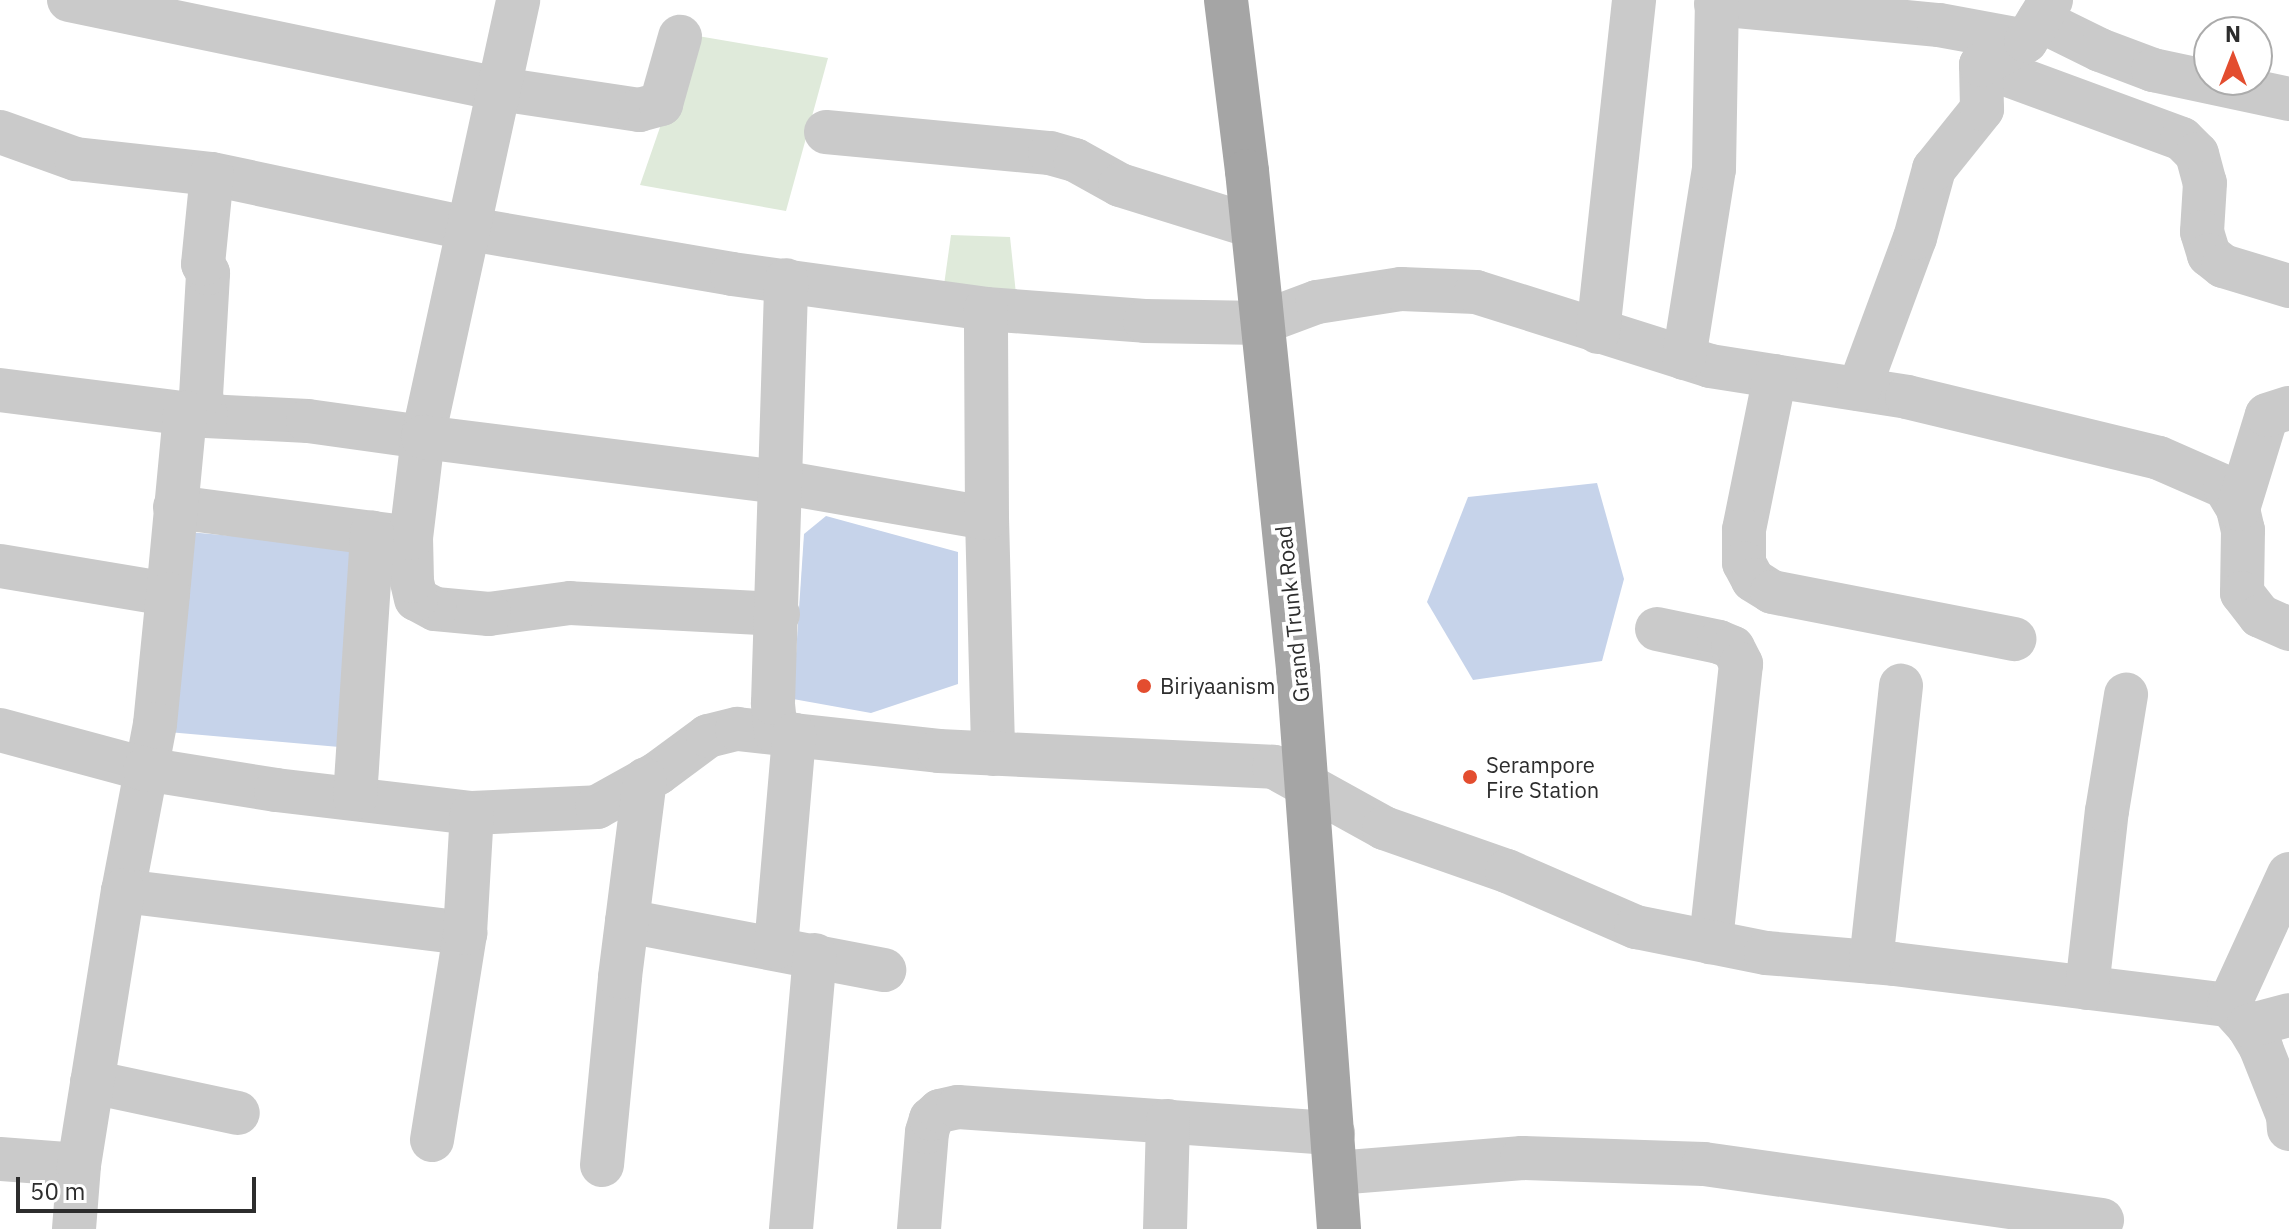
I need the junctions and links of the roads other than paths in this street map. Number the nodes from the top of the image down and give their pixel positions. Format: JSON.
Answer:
{"nodes":[{"id":1,"x":69,"y":0,"type":"edge"},
{"id":2,"x":518,"y":0,"type":"edge"},
{"id":3,"x":1226,"y":0,"type":"edge"},
{"id":4,"x":1634,"y":0,"type":"edge"},
{"id":5,"x":1716,"y":2,"type":"edge"},
{"id":6,"x":2039,"y":21,"type":"edge"},
{"id":7,"x":680,"y":37,"type":"dead end"},
{"id":8,"x":1981,"y":65,"type":"junction"},
{"id":9,"x":500,"y":89,"type":"junction"},
{"id":10,"x":2289,"y":99,"type":"edge"},
{"id":11,"x":0,"y":132,"type":"edge"},
{"id":12,"x":826,"y":132,"type":"dead end"},
{"id":13,"x":212,"y":174,"type":"junction"},
{"id":14,"x":1252,"y":226,"type":"junction"},
{"id":15,"x":470,"y":229,"type":"junction"},
{"id":16,"x":786,"y":280,"type":"junction"},
{"id":17,"x":2289,"y":286,"type":"edge"},
{"id":18,"x":986,"y":309,"type":"junction"},
{"id":19,"x":1261,"y":323,"type":"junction"},
{"id":20,"x":1598,"y":332,"type":"junction"},
{"id":21,"x":1684,"y":358,"type":"junction"},
{"id":22,"x":1775,"y":376,"type":"junction"},
{"id":23,"x":1859,"y":389,"type":"junction"},
{"id":24,"x":0,"y":390,"type":"edge"},
{"id":25,"x":2289,"y":408,"type":"edge"},
{"id":26,"x":196,"y":414,"type":"junction"},
{"id":27,"x":423,"y":437,"type":"junction"},
{"id":28,"x":780,"y":482,"type":"junction"},
{"id":29,"x":175,"y":507,"type":"junction"},
{"id":30,"x":2238,"y":509,"type":"junction"},
{"id":31,"x":987,"y":518,"type":"junction"},
{"id":32,"x":391,"y":535,"type":"junction"},
{"id":33,"x":0,"y":566,"type":"edge"},
{"id":34,"x":168,"y":594,"type":"junction"},
{"id":35,"x":778,"y":614,"type":"junction"},
{"id":36,"x":1657,"y":629,"type":"dead end"},
{"id":37,"x":2289,"y":629,"type":"edge"},
{"id":38,"x":2014,"y":639,"type":"dead end"},
{"id":39,"x":1901,"y":686,"type":"dead end"},
{"id":40,"x":2126,"y":695,"type":"dead end"},
{"id":41,"x":0,"y":730,"type":"edge"},
{"id":42,"x":785,"y":734,"type":"junction"},
{"id":43,"x":993,"y":754,"type":"junction"},
{"id":44,"x":145,"y":769,"type":"junction"},
{"id":45,"x":645,"y":780,"type":"junction"},
{"id":46,"x":1308,"y":786,"type":"junction"},
{"id":47,"x":355,"y":798,"type":"junction"},
{"id":48,"x":472,"y":813,"type":"junction"},
{"id":49,"x":2289,"y":874,"type":"edge"},
{"id":50,"x":123,"y":891,"type":"junction"},
{"id":51,"x":627,"y":921,"type":"junction"},
{"id":52,"x":465,"y":933,"type":"junction"},
{"id":53,"x":1711,"y":942,"type":"junction"},
{"id":54,"x":795,"y":951,"type":"junction"},
{"id":55,"x":1871,"y":962,"type":"junction"},
{"id":56,"x":884,"y":970,"type":"dead end"},
{"id":57,"x":2087,"y":988,"type":"junction"},
{"id":58,"x":2256,"y":1015,"type":"edge"},
{"id":59,"x":92,"y":1082,"type":"junction"},
{"id":60,"x":238,"y":1113,"type":"dead end"},
{"id":61,"x":1168,"y":1121,"type":"junction"},
{"id":62,"x":2289,"y":1129,"type":"edge"},
{"id":63,"x":432,"y":1140,"type":"dead end"},
{"id":64,"x":1334,"y":1153,"type":"junction"},
{"id":65,"x":0,"y":1159,"type":"edge"},
{"id":66,"x":79,"y":1165,"type":"junction"},
{"id":67,"x":602,"y":1165,"type":"dead end"},
{"id":68,"x":1916,"y":1212,"type":"edge"},
{"id":69,"x":2102,"y":1220,"type":"dead end"},
{"id":70,"x":74,"y":1229,"type":"edge"},
{"id":71,"x":791,"y":1229,"type":"edge"},
{"id":72,"x":919,"y":1229,"type":"edge"},
{"id":73,"x":1165,"y":1229,"type":"edge"},
{"id":74,"x":1339,"y":1229,"type":"edge"}],
"edges":[{"from":1,"to":9,"type":"street"},
{"from":2,"to":9,"type":"street"},
{"from":3,"to":14,"type":"main road","name":"Grand Trunk Road"},
{"from":4,"to":20,"type":"street"},
{"from":5,"to":6,"type":"street"},
{"from":5,"to":21,"type":"street"},
{"from":6,"to":8,"type":"street"},
{"from":6,"to":10,"type":"street"},
{"from":7,"to":9,"type":"street"},
{"from":8,"to":17,"type":"street"},
{"from":8,"to":23,"type":"street"},
{"from":9,"to":15,"type":"street"},
{"from":11,"to":13,"type":"street"},
{"from":12,"to":14,"type":"street"},
{"from":13,"to":15,"type":"street"},
{"from":13,"to":26,"type":"street"},
{"from":14,"to":19,"type":"main road","name":"Grand Trunk Road"},
{"from":15,"to":16,"type":"street"},
{"from":15,"to":27,"type":"street"},
{"from":16,"to":18,"type":"street"},
{"from":16,"to":28,"type":"street"},
{"from":18,"to":19,"type":"street"},
{"from":18,"to":31,"type":"street"},
{"from":19,"to":20,"type":"street"},
{"from":19,"to":46,"type":"main road","name":"Grand Trunk Road"},
{"from":20,"to":21,"type":"street"},
{"from":21,"to":22,"type":"street"},
{"from":22,"to":23,"type":"street"},
{"from":22,"to":38,"type":"street"},
{"from":23,"to":30,"type":"street"},
{"from":24,"to":26,"type":"street"},
{"from":25,"to":30,"type":"street"},
{"from":26,"to":27,"type":"street"},
{"from":26,"to":29,"type":"street"},
{"from":27,"to":28,"type":"street"},
{"from":27,"to":32,"type":"street"},
{"from":28,"to":31,"type":"street"},
{"from":28,"to":35,"type":"street"},
{"from":29,"to":32,"type":"street"},
{"from":29,"to":34,"type":"street"},
{"from":30,"to":37,"type":"street"},
{"from":31,"to":43,"type":"street"},
{"from":32,"to":35,"type":"street"},
{"from":32,"to":47,"type":"street"},
{"from":33,"to":34,"type":"street"},
{"from":34,"to":44,"type":"street"},
{"from":35,"to":42,"type":"street"},
{"from":36,"to":53,"type":"street"},
{"from":39,"to":55,"type":"street"},
{"from":40,"to":57,"type":"street"},
{"from":41,"to":44,"type":"street"},
{"from":42,"to":43,"type":"street"},
{"from":42,"to":45,"type":"street"},
{"from":42,"to":54,"type":"street"},
{"from":43,"to":46,"type":"street"},
{"from":44,"to":47,"type":"street"},
{"from":44,"to":50,"type":"street"},
{"from":45,"to":48,"type":"street"},
{"from":45,"to":51,"type":"street"},
{"from":46,"to":53,"type":"street"},
{"from":46,"to":64,"type":"main road","name":"Grand Trunk Road"},
{"from":47,"to":48,"type":"street"},
{"from":48,"to":52,"type":"street"},
{"from":49,"to":58,"type":"street"},
{"from":50,"to":52,"type":"street"},
{"from":50,"to":59,"type":"street"},
{"from":51,"to":54,"type":"street"},
{"from":51,"to":67,"type":"street"},
{"from":52,"to":63,"type":"street"},
{"from":53,"to":55,"type":"street"},
{"from":54,"to":56,"type":"street"},
{"from":54,"to":71,"type":"street"},
{"from":55,"to":57,"type":"street"},
{"from":57,"to":58,"type":"street"},
{"from":58,"to":62,"type":"street"},
{"from":59,"to":60,"type":"street"},
{"from":59,"to":66,"type":"street"},
{"from":61,"to":64,"type":"street"},
{"from":61,"to":72,"type":"street"},
{"from":61,"to":73,"type":"street"},
{"from":64,"to":68,"type":"street"},
{"from":64,"to":74,"type":"main road","name":"Grand Trunk Road"},
{"from":65,"to":66,"type":"street"},
{"from":66,"to":70,"type":"street"},
{"from":68,"to":69,"type":"street"}]}
